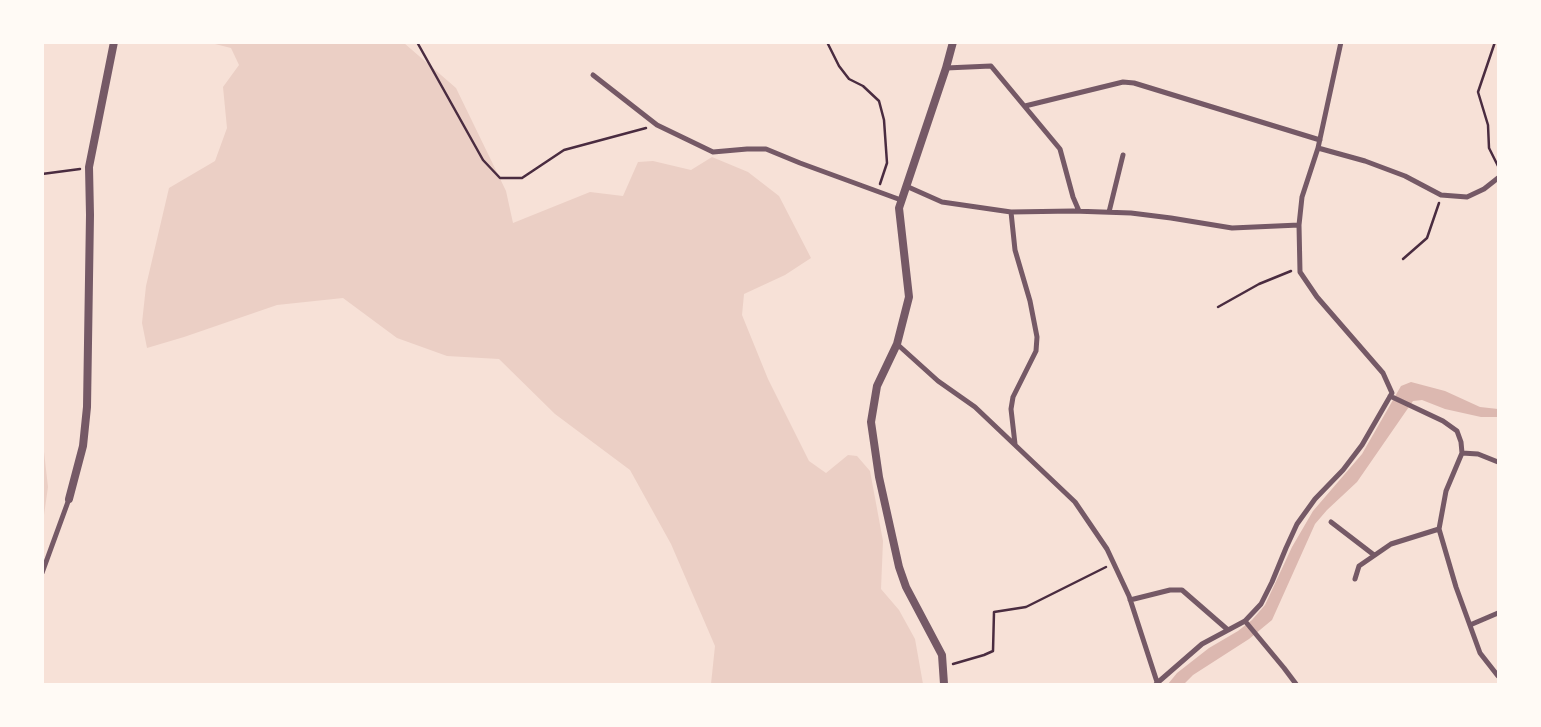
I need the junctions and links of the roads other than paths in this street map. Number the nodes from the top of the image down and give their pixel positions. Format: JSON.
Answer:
{"nodes":[{"id":1,"x":114,"y":42,"type":"edge"},
{"id":2,"x":953,"y":42,"type":"edge"},
{"id":3,"x":1341,"y":42,"type":"edge"},
{"id":4,"x":946,"y":68,"type":"junction"},
{"id":5,"x":593,"y":75,"type":"dead end"},
{"id":6,"x":1025,"y":106,"type":"junction"},
{"id":7,"x":1320,"y":140,"type":"junction"},
{"id":8,"x":1318,"y":148,"type":"junction"},
{"id":9,"x":1122,"y":155,"type":"dead end"},
{"id":10,"x":1498,"y":178,"type":"edge"},
{"id":11,"x":906,"y":186,"type":"junction"},
{"id":12,"x":901,"y":200,"type":"junction"},
{"id":13,"x":1079,"y":211,"type":"junction"},
{"id":14,"x":1011,"y":212,"type":"junction"},
{"id":15,"x":1109,"y":212,"type":"junction"},
{"id":16,"x":1299,"y":225,"type":"junction"},
{"id":17,"x":897,"y":344,"type":"junction"},
{"id":18,"x":1390,"y":396,"type":"junction"},
{"id":19,"x":1015,"y":444,"type":"junction"},
{"id":20,"x":1462,"y":453,"type":"junction"},
{"id":21,"x":1498,"y":462,"type":"edge"},
{"id":22,"x":69,"y":499,"type":"joint"},
{"id":23,"x":1331,"y":522,"type":"dead end"},
{"id":24,"x":1439,"y":529,"type":"junction"},
{"id":25,"x":1374,"y":555,"type":"junction"},
{"id":26,"x":42,"y":573,"type":"edge"},
{"id":27,"x":1355,"y":579,"type":"dead end"},
{"id":28,"x":1130,"y":600,"type":"junction"},
{"id":29,"x":1498,"y":613,"type":"edge"},
{"id":30,"x":1245,"y":621,"type":"junction"},
{"id":31,"x":1470,"y":625,"type":"junction"},
{"id":32,"x":1228,"y":630,"type":"junction"},
{"id":33,"x":1498,"y":676,"type":"edge"},
{"id":34,"x":1157,"y":683,"type":"edge"},
{"id":35,"x":944,"y":684,"type":"edge"},
{"id":36,"x":1296,"y":684,"type":"edge"}],
"edges":[{"from":1,"to":22,"type":"street"},
{"from":2,"to":4,"type":"street"},
{"from":3,"to":7,"type":"street"},
{"from":4,"to":6,"type":"street"},
{"from":4,"to":11,"type":"street"},
{"from":5,"to":12,"type":"street"},
{"from":6,"to":7,"type":"street"},
{"from":6,"to":13,"type":"street"},
{"from":7,"to":8,"type":"street"},
{"from":8,"to":10,"type":"street"},
{"from":8,"to":16,"type":"street"},
{"from":9,"to":15,"type":"street"},
{"from":11,"to":12,"type":"street"},
{"from":11,"to":14,"type":"street"},
{"from":12,"to":17,"type":"street"},
{"from":13,"to":14,"type":"street"},
{"from":13,"to":15,"type":"street"},
{"from":14,"to":19,"type":"street"},
{"from":15,"to":16,"type":"street"},
{"from":16,"to":18,"type":"street"},
{"from":17,"to":19,"type":"street"},
{"from":17,"to":35,"type":"street"},
{"from":18,"to":20,"type":"street"},
{"from":18,"to":30,"type":"street"},
{"from":19,"to":28,"type":"street"},
{"from":20,"to":21,"type":"street"},
{"from":20,"to":24,"type":"street"},
{"from":22,"to":26,"type":"street"},
{"from":23,"to":25,"type":"street"},
{"from":24,"to":25,"type":"street"},
{"from":24,"to":31,"type":"street"},
{"from":25,"to":27,"type":"street"},
{"from":28,"to":32,"type":"street"},
{"from":28,"to":34,"type":"street"},
{"from":29,"to":31,"type":"street"},
{"from":30,"to":32,"type":"street"},
{"from":30,"to":36,"type":"street"},
{"from":31,"to":33,"type":"street"},
{"from":32,"to":34,"type":"street"}]}
